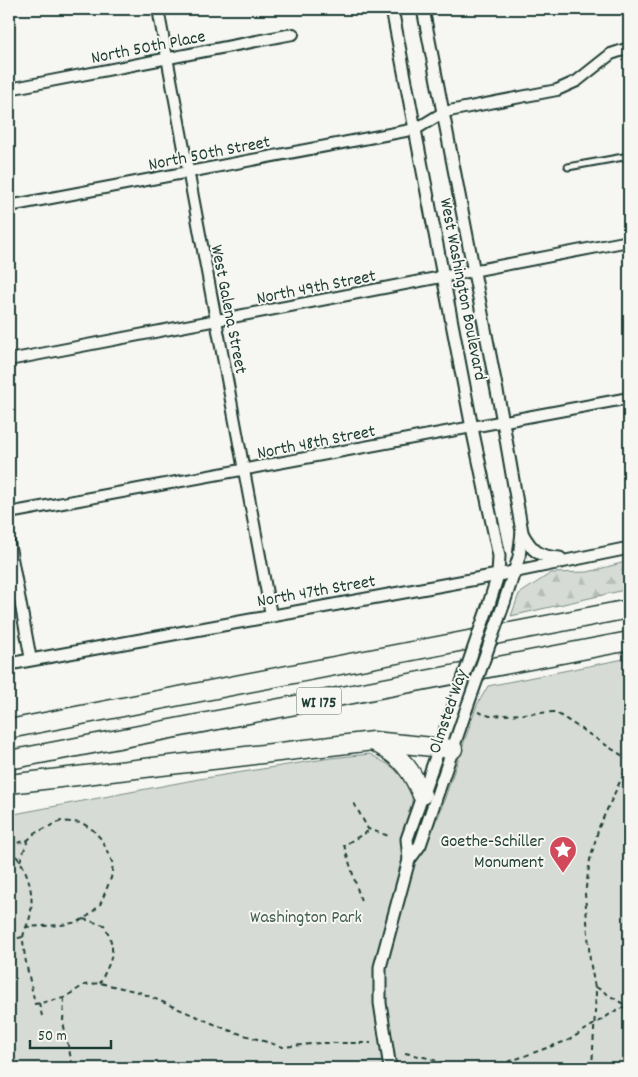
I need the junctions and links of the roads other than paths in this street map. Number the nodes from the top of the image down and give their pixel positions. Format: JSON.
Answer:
{"nodes":[{"id":1,"x":158,"y":9,"type":"edge"},
{"id":2,"x":392,"y":9,"type":"edge"},
{"id":3,"x":423,"y":9,"type":"edge"},
{"id":4,"x":293,"y":34,"type":"dead end"},
{"id":5,"x":629,"y":48,"type":"edge"},
{"id":6,"x":167,"y":59,"type":"junction"},
{"id":7,"x":9,"y":89,"type":"edge"},
{"id":8,"x":444,"y":112,"type":"junction"},
{"id":9,"x":416,"y":129,"type":"junction"},
{"id":10,"x":629,"y":156,"type":"edge"},
{"id":11,"x":568,"y":167,"type":"dead end"},
{"id":12,"x":188,"y":172,"type":"junction"},
{"id":13,"x":9,"y":206,"type":"edge"},
{"id":14,"x":629,"y":241,"type":"edge"},
{"id":15,"x":474,"y":271,"type":"junction"},
{"id":16,"x":445,"y":277,"type":"junction"},
{"id":17,"x":215,"y":322,"type":"junction"},
{"id":18,"x":9,"y":360,"type":"edge"},
{"id":19,"x":629,"y":398,"type":"edge"},
{"id":20,"x":503,"y":422,"type":"junction"},
{"id":21,"x":472,"y":428,"type":"junction"},
{"id":22,"x":244,"y":471,"type":"junction"},
{"id":23,"x":9,"y":514,"type":"edge"},
{"id":24,"x":522,"y":532,"type":"junction"},
{"id":25,"x":9,"y":542,"type":"edge"},
{"id":26,"x":629,"y":548,"type":"edge"},
{"id":27,"x":572,"y":558,"type":"junction"},
{"id":28,"x":515,"y":571,"type":"junction"},
{"id":29,"x":498,"y":575,"type":"junction"},
{"id":30,"x":626,"y":609,"type":"edge"},
{"id":31,"x":271,"y":616,"type":"junction"},
{"id":32,"x":629,"y":641,"type":"edge"},
{"id":33,"x":31,"y":660,"type":"junction"},
{"id":34,"x":9,"y":664,"type":"edge"},
{"id":35,"x":9,"y":729,"type":"edge"},
{"id":36,"x":373,"y":741,"type":"junction"},
{"id":37,"x":446,"y":749,"type":"junction"},
{"id":38,"x":9,"y":760,"type":"edge"},
{"id":39,"x":9,"y":784,"type":"edge"},
{"id":40,"x":422,"y":795,"type":"junction"},
{"id":41,"x":409,"y":860,"type":"junction"},
{"id":42,"x":390,"y":1068,"type":"edge"}],
"edges":[{"from":1,"to":6,"type":"street","name":"West Galena Street"},
{"from":2,"to":9,"type":"street","name":"West Washington Boulevard"},
{"from":3,"to":8,"type":"street","name":"West Washington Boulevard"},
{"from":4,"to":6,"type":"street","name":"North 50th Place"},
{"from":5,"to":8,"type":"street"},
{"from":6,"to":7,"type":"street","name":"North 50th Place"},
{"from":6,"to":12,"type":"street","name":"West Galena Street"},
{"from":8,"to":9,"type":"street"},
{"from":8,"to":15,"type":"street","name":"West Washington Boulevard"},
{"from":9,"to":12,"type":"street","name":"North 50th Street"},
{"from":9,"to":16,"type":"street","name":"West Washington Boulevard"},
{"from":10,"to":11,"type":"lane"},
{"from":12,"to":13,"type":"street","name":"North 50th Street"},
{"from":12,"to":17,"type":"street","name":"West Galena Street"},
{"from":14,"to":15,"type":"street","name":"North 49th Street"},
{"from":15,"to":16,"type":"street","name":"North 49th Street"},
{"from":15,"to":20,"type":"street","name":"West Washington Boulevard"},
{"from":16,"to":17,"type":"street","name":"North 49th Street"},
{"from":16,"to":21,"type":"street","name":"West Washington Boulevard"},
{"from":17,"to":18,"type":"street","name":"North 49th Street"},
{"from":17,"to":22,"type":"street","name":"West Galena Street"},
{"from":19,"to":20,"type":"street","name":"North 48th Street"},
{"from":20,"to":21,"type":"street","name":"North 48th Street"},
{"from":20,"to":24,"type":"street","name":"West Washington Boulevard"},
{"from":21,"to":22,"type":"street","name":"North 48th Street"},
{"from":21,"to":29,"type":"street","name":"West Washington Boulevard"},
{"from":22,"to":23,"type":"street","name":"North 48th Street"},
{"from":22,"to":31,"type":"street","name":"West Galena Street"},
{"from":24,"to":27,"type":"street"},
{"from":24,"to":28,"type":"street","name":"West Washington Boulevard"},
{"from":25,"to":33,"type":"street"},
{"from":26,"to":27,"type":"street","name":"North 47th Street"},
{"from":27,"to":28,"type":"street","name":"North 47th Street"},
{"from":28,"to":29,"type":"street","name":"North 47th Street"},
{"from":28,"to":37,"type":"street","name":"Olmsted Way","bridge":true},
{"from":29,"to":31,"type":"street","name":"North 47th Street"},
{"from":29,"to":37,"type":"street","name":"Olmsted Way","bridge":true},
{"from":30,"to":35,"type":"highway","number":"WI 175"},
{"from":31,"to":33,"type":"street","name":"North 47th Street"},
{"from":32,"to":38,"type":"highway","number":"WI 175"},
{"from":33,"to":34,"type":"street","name":"North 47th Street"},
{"from":36,"to":37,"type":"highway"},
{"from":36,"to":39,"type":"highway"},
{"from":36,"to":40,"type":"highway"},
{"from":37,"to":40,"type":"street","name":"Olmsted Way"},
{"from":37,"to":41,"type":"street","name":"Olmsted Way"},
{"from":40,"to":41,"type":"street","name":"Olmsted Way"},
{"from":41,"to":42,"type":"street","name":"Olmsted Way"}]}
